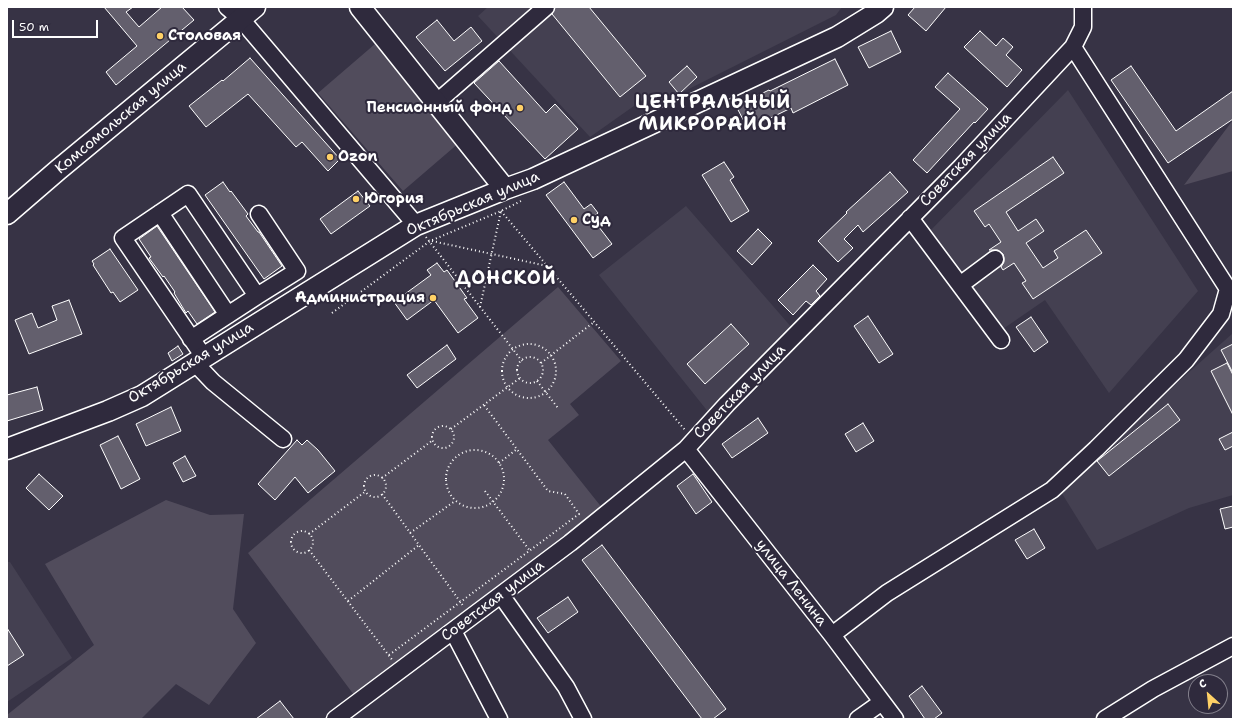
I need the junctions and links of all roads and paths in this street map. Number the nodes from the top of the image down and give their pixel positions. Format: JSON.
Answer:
{"nodes":[{"id":1,"x":360,"y":7,"type":"edge"},
{"id":2,"x":546,"y":7,"type":"edge"},
{"id":3,"x":883,"y":7,"type":"edge"},
{"id":4,"x":1083,"y":7,"type":"edge"},
{"id":5,"x":241,"y":11,"type":"edge"},
{"id":6,"x":1073,"y":47,"type":"junction"},
{"id":7,"x":436,"y":103,"type":"junction"},
{"id":8,"x":505,"y":189,"type":"junction"},
{"id":9,"x":522,"y":201,"type":"dead end"},
{"id":10,"x":501,"y":211,"type":"junction"},
{"id":11,"x":160,"y":213,"type":"junction"},
{"id":12,"x":7,"y":214,"type":"edge"},
{"id":13,"x":259,"y":214,"type":"dead end"},
{"id":14,"x":910,"y":218,"type":"junction"},
{"id":15,"x":416,"y":225,"type":"junction"},
{"id":16,"x":430,"y":241,"type":"junction"},
{"id":17,"x":492,"y":254,"type":"junction"},
{"id":18,"x":995,"y":259,"type":"dead end"},
{"id":19,"x":548,"y":267,"type":"junction"},
{"id":20,"x":960,"y":285,"type":"junction"},
{"id":21,"x":257,"y":296,"type":"junction"},
{"id":22,"x":480,"y":307,"type":"junction"},
{"id":23,"x":1227,"y":310,"type":"edge"},
{"id":24,"x":332,"y":313,"type":"dead end"},
{"id":25,"x":228,"y":315,"type":"junction"},
{"id":26,"x":594,"y":322,"type":"junction"},
{"id":27,"x":191,"y":339,"type":"junction"},
{"id":28,"x":1000,"y":340,"type":"dead end"},
{"id":29,"x":513,"y":350,"type":"junction"},
{"id":30,"x":551,"y":356,"type":"junction"},
{"id":31,"x":199,"y":360,"type":"junction"},
{"id":32,"x":522,"y":361,"type":"junction"},
{"id":33,"x":541,"y":363,"type":"junction"},
{"id":34,"x":520,"y":378,"type":"junction"},
{"id":35,"x":537,"y":381,"type":"junction"},
{"id":36,"x":507,"y":388,"type":"junction"},
{"id":37,"x":546,"y":392,"type":"junction"},
{"id":38,"x":484,"y":404,"type":"junction"},
{"id":39,"x":558,"y":408,"type":"dead end"},
{"id":40,"x":450,"y":429,"type":"junction"},
{"id":41,"x":283,"y":439,"type":"dead end"},
{"id":42,"x":433,"y":440,"type":"junction"},
{"id":43,"x":690,"y":444,"type":"junction"},
{"id":44,"x":7,"y":449,"type":"edge"},
{"id":45,"x":518,"y":449,"type":"junction"},
{"id":46,"x":499,"y":463,"type":"junction"},
{"id":47,"x":382,"y":478,"type":"junction"},
{"id":48,"x":485,"y":490,"type":"dead end"},
{"id":49,"x":366,"y":491,"type":"junction"},
{"id":50,"x":382,"y":494,"type":"junction"},
{"id":51,"x":455,"y":501,"type":"junction"},
{"id":52,"x":493,"y":501,"type":"junction"},
{"id":53,"x":410,"y":533,"type":"junction"},
{"id":54,"x":309,"y":534,"type":"junction"},
{"id":55,"x":419,"y":545,"type":"junction"},
{"id":56,"x":309,"y":550,"type":"junction"},
{"id":57,"x":530,"y":551,"type":"junction"},
{"id":58,"x":501,"y":595,"type":"junction"},
{"id":59,"x":348,"y":601,"type":"junction"},
{"id":60,"x":460,"y":602,"type":"junction"},
{"id":61,"x":471,"y":617,"type":"junction"},
{"id":62,"x":453,"y":631,"type":"junction"},
{"id":63,"x":832,"y":635,"type":"junction"},
{"id":64,"x":1233,"y":646,"type":"edge"},
{"id":65,"x":388,"y":655,"type":"junction"},
{"id":66,"x":400,"y":670,"type":"junction"},
{"id":67,"x":882,"y":702,"type":"junction"},
{"id":68,"x":335,"y":719,"type":"edge"},
{"id":69,"x":499,"y":719,"type":"edge"},
{"id":70,"x":583,"y":719,"type":"edge"},
{"id":71,"x":858,"y":719,"type":"edge"},
{"id":72,"x":895,"y":719,"type":"edge"},
{"id":73,"x":1104,"y":719,"type":"edge"}],
"edges":[{"from":1,"to":7,"type":"main road"},
{"from":2,"to":7,"type":"street"},
{"from":3,"to":8,"type":"main road","name":"Октябрьская улица"},
{"from":4,"to":6,"type":"street","name":"Советская улица"},
{"from":5,"to":12,"type":"main road","name":"Комсомольская улица"},
{"from":5,"to":15,"type":"street"},
{"from":6,"to":14,"type":"street","name":"Советская улица"},
{"from":6,"to":23,"type":"street"},
{"from":7,"to":8,"type":"main road"},
{"from":8,"to":15,"type":"main road","name":"Октябрьская улица"},
{"from":9,"to":10,"type":"path"},
{"from":10,"to":16,"type":"path"},
{"from":10,"to":17,"type":"path"},
{"from":10,"to":19,"type":"path"},
{"from":11,"to":21,"type":"street"},
{"from":11,"to":25,"type":"street"},
{"from":11,"to":27,"type":"street"},
{"from":13,"to":21,"type":"street"},
{"from":14,"to":20,"type":"street"},
{"from":14,"to":43,"type":"street","name":"Советская улица"},
{"from":15,"to":16,"type":"path"},
{"from":15,"to":31,"type":"main road","name":"Октябрьская улица"},
{"from":16,"to":17,"type":"path"},
{"from":16,"to":22,"type":"path"},
{"from":16,"to":24,"type":"path"},
{"from":17,"to":19,"type":"path"},
{"from":17,"to":22,"type":"path"},
{"from":18,"to":20,"type":"street"},
{"from":19,"to":26,"type":"path"},
{"from":20,"to":28,"type":"street"},
{"from":21,"to":25,"type":"street"},
{"from":22,"to":29,"type":"path"},
{"from":23,"to":63,"type":"street"},
{"from":25,"to":27,"type":"street"},
{"from":26,"to":30,"type":"path"},
{"from":26,"to":43,"type":"path"},
{"from":27,"to":31,"type":"street"},
{"from":29,"to":30,"type":"path"},
{"from":29,"to":32,"type":"path"},
{"from":29,"to":36,"type":"path"},
{"from":30,"to":33,"type":"path"},
{"from":30,"to":37,"type":"path"},
{"from":31,"to":41,"type":"street"},
{"from":31,"to":44,"type":"main road","name":"Октябрьская улица"},
{"from":32,"to":33,"type":"path"},
{"from":32,"to":34,"type":"path"},
{"from":33,"to":35,"type":"path"},
{"from":34,"to":35,"type":"path"},
{"from":34,"to":36,"type":"path"},
{"from":35,"to":37,"type":"path"},
{"from":36,"to":37,"type":"path"},
{"from":36,"to":38,"type":"path"},
{"from":37,"to":39,"type":"path"},
{"from":38,"to":40,"type":"path"},
{"from":38,"to":45,"type":"path"},
{"from":40,"to":42,"type":"path"},
{"from":40,"to":42,"type":"path"},
{"from":42,"to":47,"type":"path"},
{"from":43,"to":58,"type":"street","name":"Советская улица"},
{"from":43,"to":63,"type":"street","name":"улица Ленина"},
{"from":45,"to":46,"type":"path"},
{"from":45,"to":57,"type":"path"},
{"from":46,"to":51,"type":"path"},
{"from":46,"to":52,"type":"path"},
{"from":47,"to":49,"type":"path"},
{"from":47,"to":50,"type":"path"},
{"from":48,"to":52,"type":"path"},
{"from":49,"to":50,"type":"path"},
{"from":49,"to":54,"type":"path"},
{"from":50,"to":53,"type":"path"},
{"from":51,"to":52,"type":"path"},
{"from":51,"to":53,"type":"path"},
{"from":52,"to":57,"type":"path"},
{"from":53,"to":55,"type":"path"},
{"from":54,"to":56,"type":"path"},
{"from":54,"to":56,"type":"path"},
{"from":55,"to":59,"type":"path"},
{"from":55,"to":60,"type":"path"},
{"from":56,"to":59,"type":"path"},
{"from":57,"to":60,"type":"path"},
{"from":58,"to":61,"type":"street","name":"Советская улица"},
{"from":58,"to":70,"type":"street"},
{"from":59,"to":65,"type":"path"},
{"from":60,"to":61,"type":"path"},
{"from":60,"to":65,"type":"path"},
{"from":61,"to":62,"type":"street","name":"Советская улица"},
{"from":62,"to":66,"type":"street","name":"Советская улица"},
{"from":62,"to":69,"type":"street"},
{"from":63,"to":67,"type":"street","name":"улица Ленина"},
{"from":64,"to":73,"type":"street"},
{"from":65,"to":66,"type":"path"},
{"from":66,"to":68,"type":"street","name":"Советская улица"},
{"from":67,"to":71,"type":"street"},
{"from":67,"to":72,"type":"street","name":"улица Ленина"}]}
